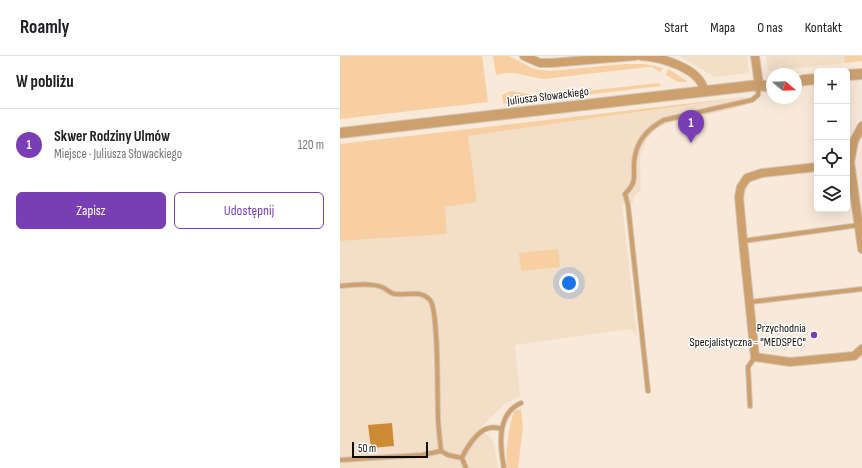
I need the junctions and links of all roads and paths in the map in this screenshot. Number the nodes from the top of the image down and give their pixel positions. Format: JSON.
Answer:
{"nodes":[{"id":1,"x":524,"y":56,"type":"edge"},
{"id":2,"x":635,"y":56,"type":"edge"},
{"id":3,"x":641,"y":56,"type":"edge"},
{"id":4,"x":755,"y":56,"type":"edge"},
{"id":5,"x":862,"y":74,"type":"edge"},
{"id":6,"x":850,"y":75,"type":"edge"},
{"id":7,"x":814,"y":79,"type":"edge"},
{"id":8,"x":802,"y":80,"type":"edge"},
{"id":9,"x":766,"y":82,"type":"edge"},
{"id":10,"x":759,"y":85,"type":"junction"},
{"id":11,"x":766,"y":86,"type":"edge"},
{"id":12,"x":704,"y":91,"type":"junction"},
{"id":13,"x":862,"y":126,"type":"edge"},
{"id":14,"x":340,"y":133,"type":"edge"},
{"id":15,"x":850,"y":155,"type":"edge"},
{"id":16,"x":814,"y":167,"type":"edge"},
{"id":17,"x":850,"y":172,"type":"edge"},
{"id":18,"x":860,"y":222,"type":"edge"},
{"id":19,"x":743,"y":241,"type":"junction"},
{"id":20,"x":862,"y":249,"type":"edge"},
{"id":21,"x":340,"y":286,"type":"edge"},
{"id":22,"x":862,"y":289,"type":"edge"},
{"id":23,"x":750,"y":302,"type":"junction"},
{"id":24,"x":862,"y":349,"type":"edge"},
{"id":25,"x":754,"y":357,"type":"junction"},
{"id":26,"x":648,"y":392,"type":"dead end"},
{"id":27,"x":521,"y":403,"type":"dead end"},
{"id":28,"x":750,"y":406,"type":"dead end"},
{"id":29,"x":502,"y":428,"type":"junction"},
{"id":30,"x":441,"y":451,"type":"junction"},
{"id":31,"x":462,"y":458,"type":"junction"},
{"id":32,"x":340,"y":460,"type":"edge"},
{"id":33,"x":466,"y":468,"type":"edge"},
{"id":34,"x":504,"y":468,"type":"edge"}],
"edges":[{"from":1,"to":2,"type":"street"},
{"from":3,"to":12,"type":"street"},
{"from":4,"to":10,"type":"street"},
{"from":5,"to":6,"type":"street"},
{"from":7,"to":8,"type":"street"},
{"from":9,"to":10,"type":"street","name":"Juliusza Słowackiego"},
{"from":10,"to":11,"type":"street","name":"Juliusza Słowackiego"},
{"from":10,"to":12,"type":"street","name":"Juliusza Słowackiego"},
{"from":10,"to":26,"type":"lane"},
{"from":12,"to":14,"type":"street","name":"Juliusza Słowackiego"},
{"from":13,"to":15,"type":"street"},
{"from":16,"to":19,"type":"street"},
{"from":17,"to":18,"type":"street"},
{"from":18,"to":19,"type":"lane"},
{"from":18,"to":20,"type":"street"},
{"from":19,"to":23,"type":"street"},
{"from":21,"to":30,"type":"lane"},
{"from":22,"to":23,"type":"lane"},
{"from":23,"to":25,"type":"street"},
{"from":24,"to":25,"type":"street"},
{"from":25,"to":28,"type":"lane"},
{"from":27,"to":29,"type":"lane"},
{"from":29,"to":31,"type":"lane"},
{"from":29,"to":34,"type":"lane"},
{"from":30,"to":31,"type":"lane"},
{"from":30,"to":32,"type":"lane"},
{"from":31,"to":33,"type":"lane"}]}
